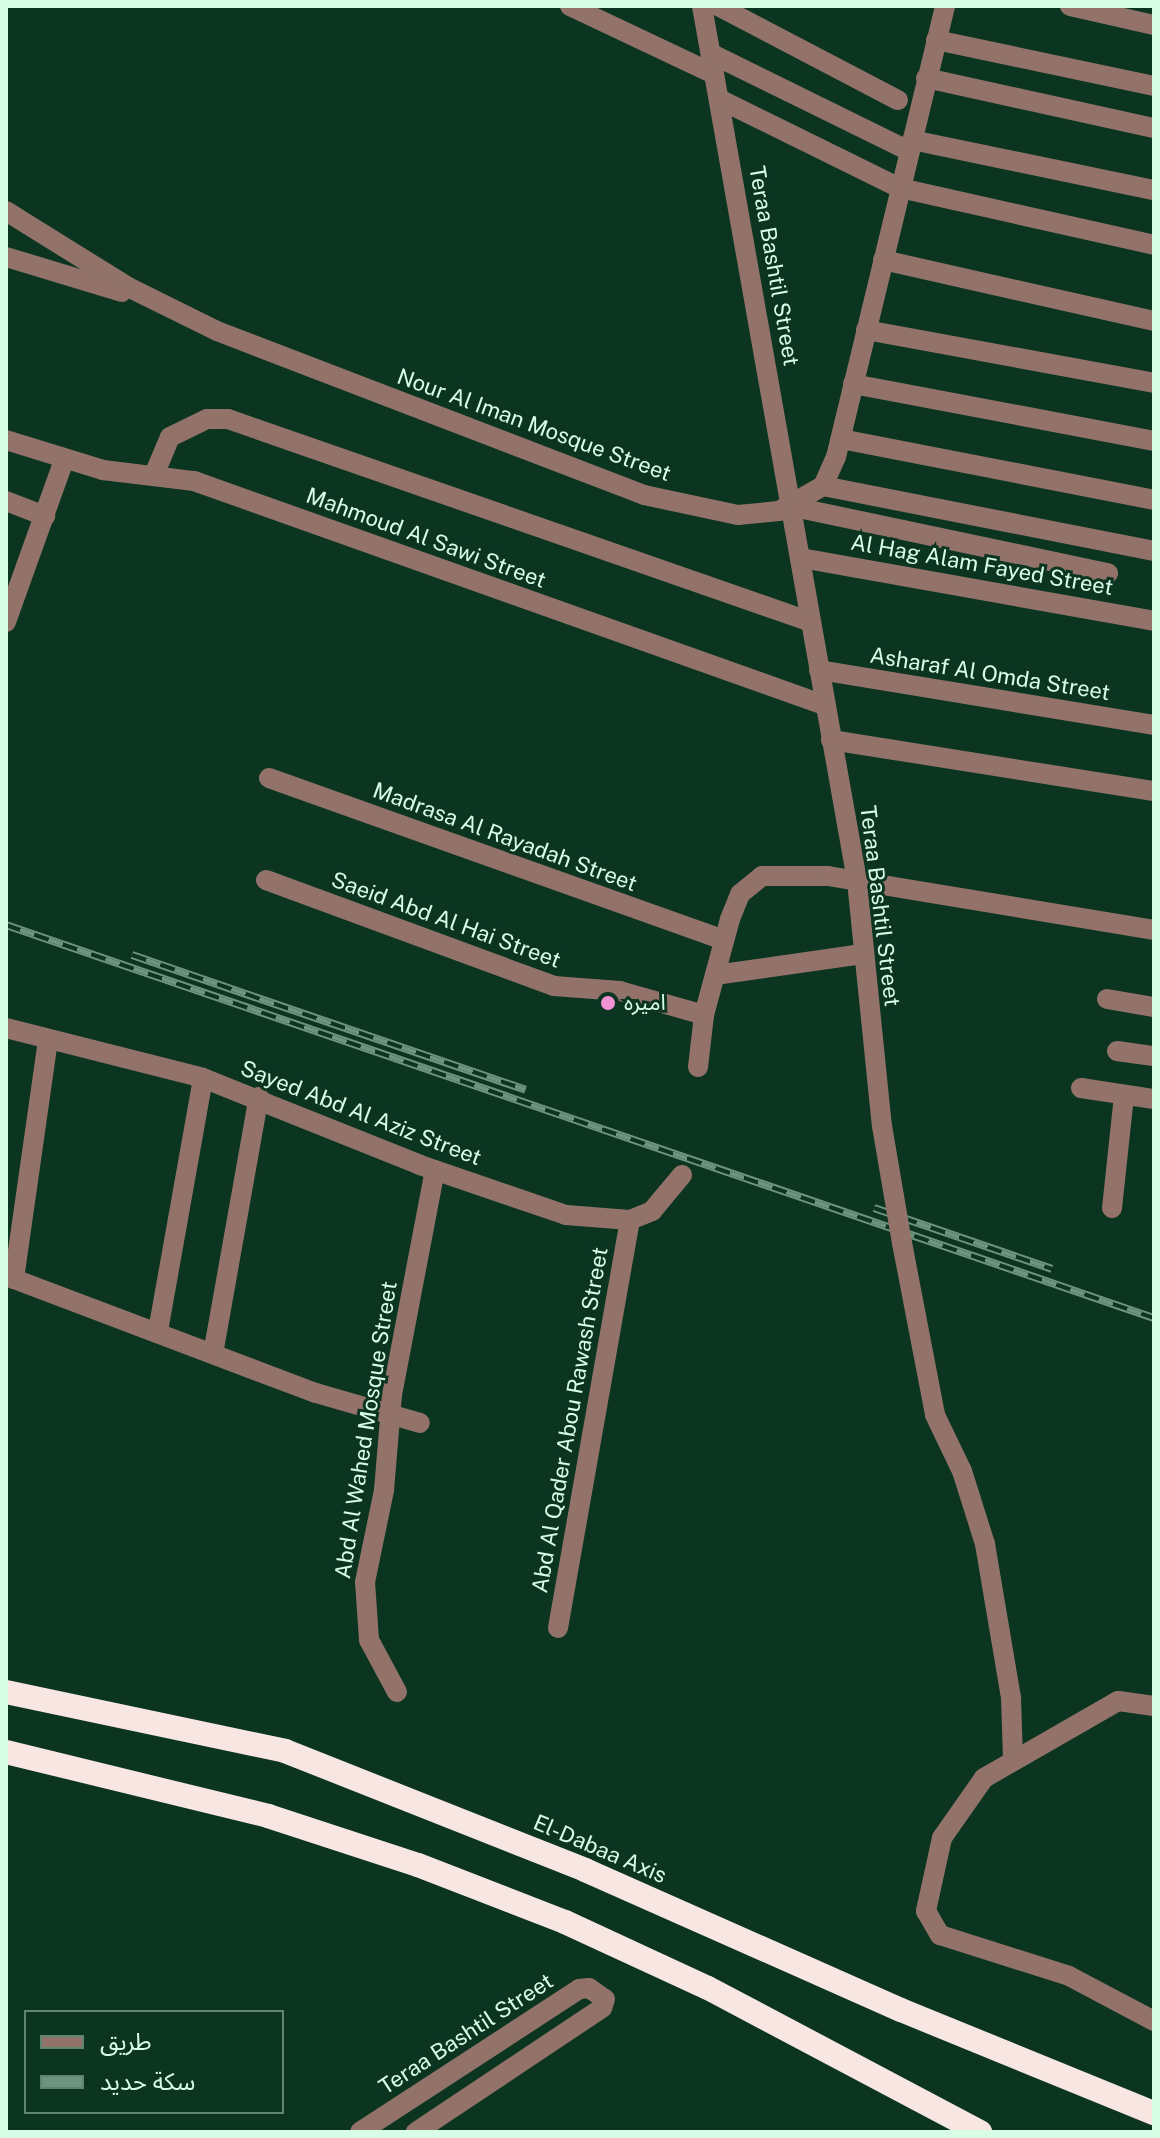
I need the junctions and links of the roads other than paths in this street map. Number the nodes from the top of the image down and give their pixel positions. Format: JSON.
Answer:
{"nodes":[{"id":1,"x":570,"y":6,"type":"edge"},
{"id":2,"x":702,"y":6,"type":"edge"},
{"id":3,"x":718,"y":6,"type":"edge"},
{"id":4,"x":945,"y":6,"type":"edge"},
{"id":5,"x":1070,"y":6,"type":"edge"},
{"id":6,"x":1154,"y":25,"type":"edge"},
{"id":7,"x":936,"y":40,"type":"junction"},
{"id":8,"x":713,"y":64,"type":"junction"},
{"id":9,"x":926,"y":78,"type":"junction"},
{"id":10,"x":1154,"y":86,"type":"edge"},
{"id":11,"x":719,"y":99,"type":"junction"},
{"id":12,"x":898,"y":100,"type":"dead end"},
{"id":13,"x":1154,"y":128,"type":"edge"},
{"id":14,"x":910,"y":146,"type":"junction"},
{"id":15,"x":900,"y":188,"type":"junction"},
{"id":16,"x":1154,"y":190,"type":"edge"},
{"id":17,"x":6,"y":211,"type":"edge"},
{"id":18,"x":1154,"y":245,"type":"edge"},
{"id":19,"x":6,"y":257,"type":"edge"},
{"id":20,"x":883,"y":260,"type":"junction"},
{"id":21,"x":157,"y":303,"type":"junction"},
{"id":22,"x":1154,"y":321,"type":"edge"},
{"id":23,"x":866,"y":330,"type":"junction"},
{"id":24,"x":1154,"y":383,"type":"edge"},
{"id":25,"x":853,"y":384,"type":"junction"},
{"id":26,"x":841,"y":439,"type":"junction"},
{"id":27,"x":6,"y":440,"type":"edge"},
{"id":28,"x":1154,"y":441,"type":"edge"},
{"id":29,"x":64,"y":460,"type":"junction"},
{"id":30,"x":154,"y":475,"type":"junction"},
{"id":31,"x":823,"y":486,"type":"junction"},
{"id":32,"x":1154,"y":500,"type":"edge"},
{"id":33,"x":6,"y":501,"type":"edge"},
{"id":34,"x":794,"y":507,"type":"junction"},
{"id":35,"x":45,"y":516,"type":"junction"},
{"id":36,"x":1154,"y":551,"type":"edge"},
{"id":37,"x":801,"y":558,"type":"junction"},
{"id":38,"x":1108,"y":573,"type":"dead end"},
{"id":39,"x":1154,"y":621,"type":"edge"},
{"id":40,"x":6,"y":622,"type":"edge"},
{"id":41,"x":811,"y":622,"type":"junction"},
{"id":42,"x":819,"y":670,"type":"junction"},
{"id":43,"x":824,"y":705,"type":"junction"},
{"id":44,"x":1154,"y":725,"type":"edge"},
{"id":45,"x":831,"y":740,"type":"junction"},
{"id":46,"x":269,"y":778,"type":"dead end"},
{"id":47,"x":1154,"y":791,"type":"edge"},
{"id":48,"x":266,"y":880,"type":"dead end"},
{"id":49,"x":857,"y":881,"type":"junction"},
{"id":50,"x":1154,"y":930,"type":"edge"},
{"id":51,"x":724,"y":940,"type":"junction"},
{"id":52,"x":863,"y":954,"type":"junction"},
{"id":53,"x":715,"y":975,"type":"junction"},
{"id":54,"x":1107,"y":999,"type":"dead end"},
{"id":55,"x":1154,"y":1007,"type":"edge"},
{"id":56,"x":704,"y":1015,"type":"junction"},
{"id":57,"x":6,"y":1028,"type":"edge"},
{"id":58,"x":48,"y":1041,"type":"junction"},
{"id":59,"x":1117,"y":1051,"type":"dead end"},
{"id":60,"x":1154,"y":1056,"type":"edge"},
{"id":61,"x":698,"y":1067,"type":"dead end"},
{"id":62,"x":203,"y":1078,"type":"junction"},
{"id":63,"x":1081,"y":1088,"type":"dead end"},
{"id":64,"x":1124,"y":1095,"type":"junction"},
{"id":65,"x":259,"y":1097,"type":"junction"},
{"id":66,"x":1154,"y":1099,"type":"edge"},
{"id":67,"x":435,"y":1170,"type":"junction"},
{"id":68,"x":682,"y":1175,"type":"dead end"},
{"id":69,"x":1112,"y":1208,"type":"dead end"},
{"id":70,"x":630,"y":1220,"type":"junction"},
{"id":71,"x":10,"y":1278,"type":"edge"},
{"id":72,"x":158,"y":1331,"type":"junction"},
{"id":73,"x":213,"y":1354,"type":"junction"},
{"id":74,"x":390,"y":1415,"type":"junction"},
{"id":75,"x":420,"y":1423,"type":"dead end"},
{"id":76,"x":558,"y":1628,"type":"dead end"},
{"id":77,"x":6,"y":1692,"type":"edge"},
{"id":78,"x":397,"y":1692,"type":"dead end"},
{"id":79,"x":1154,"y":1706,"type":"edge"},
{"id":80,"x":6,"y":1752,"type":"edge"},
{"id":81,"x":1013,"y":1759,"type":"junction"},
{"id":82,"x":1154,"y":2021,"type":"edge"},
{"id":83,"x":1154,"y":2113,"type":"edge"},
{"id":84,"x":360,"y":2132,"type":"edge"},
{"id":85,"x":416,"y":2132,"type":"edge"},
{"id":86,"x":980,"y":2132,"type":"edge"}],
"edges":[{"from":1,"to":8,"type":"street"},
{"from":2,"to":8,"type":"street","name":"Teraa Bashtil Street"},
{"from":3,"to":12,"type":"street"},
{"from":4,"to":7,"type":"street"},
{"from":5,"to":6,"type":"street"},
{"from":7,"to":9,"type":"street"},
{"from":7,"to":10,"type":"street"},
{"from":8,"to":11,"type":"street","name":"Teraa Bashtil Street"},
{"from":8,"to":14,"type":"street"},
{"from":9,"to":13,"type":"street"},
{"from":9,"to":14,"type":"street"},
{"from":11,"to":15,"type":"street"},
{"from":11,"to":34,"type":"street","name":"Teraa Bashtil Street"},
{"from":14,"to":15,"type":"street"},
{"from":14,"to":16,"type":"street"},
{"from":15,"to":18,"type":"street"},
{"from":15,"to":20,"type":"street"},
{"from":17,"to":21,"type":"street","name":"Nour Al Iman Mosque Street"},
{"from":19,"to":21,"type":"street"},
{"from":20,"to":22,"type":"street"},
{"from":20,"to":23,"type":"street"},
{"from":21,"to":34,"type":"street","name":"Nour Al Iman Mosque Street"},
{"from":23,"to":24,"type":"street"},
{"from":23,"to":25,"type":"street"},
{"from":25,"to":26,"type":"street"},
{"from":25,"to":28,"type":"street"},
{"from":26,"to":31,"type":"street"},
{"from":26,"to":32,"type":"street"},
{"from":27,"to":29,"type":"street","name":"Mahmoud Al Sawi Street"},
{"from":29,"to":30,"type":"street","name":"Mahmoud Al Sawi Street"},
{"from":29,"to":35,"type":"street"},
{"from":30,"to":41,"type":"street"},
{"from":30,"to":43,"type":"street","name":"Mahmoud Al Sawi Street"},
{"from":31,"to":34,"type":"street","name":"Nour Al Iman Mosque Street"},
{"from":31,"to":36,"type":"street"},
{"from":33,"to":35,"type":"street"},
{"from":34,"to":37,"type":"street","name":"Teraa Bashtil Street"},
{"from":34,"to":38,"type":"street"},
{"from":35,"to":40,"type":"street"},
{"from":37,"to":39,"type":"street","name":"Al Hag Alam Fayed Street"},
{"from":37,"to":41,"type":"street","name":"Teraa Bashtil Street"},
{"from":41,"to":42,"type":"street","name":"Teraa Bashtil Street"},
{"from":42,"to":43,"type":"street","name":"Teraa Bashtil Street"},
{"from":42,"to":44,"type":"street","name":"Asharaf Al Omda Street"},
{"from":43,"to":45,"type":"street","name":"Teraa Bashtil Street"},
{"from":45,"to":47,"type":"street"},
{"from":45,"to":49,"type":"street","name":"Teraa Bashtil Street"},
{"from":46,"to":51,"type":"street","name":"Madrasa Al Rayadah Street"},
{"from":48,"to":56,"type":"street","name":"Saeid Abd Al Hai Street"},
{"from":49,"to":50,"type":"street"},
{"from":49,"to":51,"type":"street"},
{"from":49,"to":52,"type":"street","name":"Teraa Bashtil Street"},
{"from":51,"to":53,"type":"street"},
{"from":52,"to":53,"type":"street"},
{"from":52,"to":81,"type":"street","name":"Teraa Bashtil Street","bridge":true},
{"from":53,"to":56,"type":"street"},
{"from":54,"to":55,"type":"street"},
{"from":56,"to":61,"type":"street"},
{"from":57,"to":58,"type":"street","name":"Sayed Abd Al Aziz Street"},
{"from":58,"to":62,"type":"street","name":"Sayed Abd Al Aziz Street"},
{"from":58,"to":71,"type":"street"},
{"from":59,"to":60,"type":"street"},
{"from":62,"to":65,"type":"street","name":"Sayed Abd Al Aziz Street"},
{"from":62,"to":72,"type":"street"},
{"from":63,"to":64,"type":"street"},
{"from":64,"to":66,"type":"street"},
{"from":64,"to":69,"type":"street"},
{"from":65,"to":67,"type":"street","name":"Sayed Abd Al Aziz Street"},
{"from":65,"to":73,"type":"street"},
{"from":67,"to":70,"type":"street","name":"Sayed Abd Al Aziz Street"},
{"from":67,"to":74,"type":"street","name":"Abd Al Wahed Mosque Street"},
{"from":68,"to":70,"type":"street"},
{"from":70,"to":76,"type":"street","name":"Abd Al Qader Abou Rawash Street"},
{"from":71,"to":72,"type":"street"},
{"from":72,"to":73,"type":"street"},
{"from":73,"to":74,"type":"street"},
{"from":74,"to":75,"type":"street"},
{"from":74,"to":78,"type":"street","name":"Abd Al Wahed Mosque Street"},
{"from":77,"to":83,"type":"highway","name":"El-Dabaa Axis"},
{"from":79,"to":81,"type":"street"},
{"from":80,"to":86,"type":"highway"},
{"from":81,"to":82,"type":"street"},
{"from":84,"to":85,"type":"street","name":"Teraa Bashtil Street"}]}
